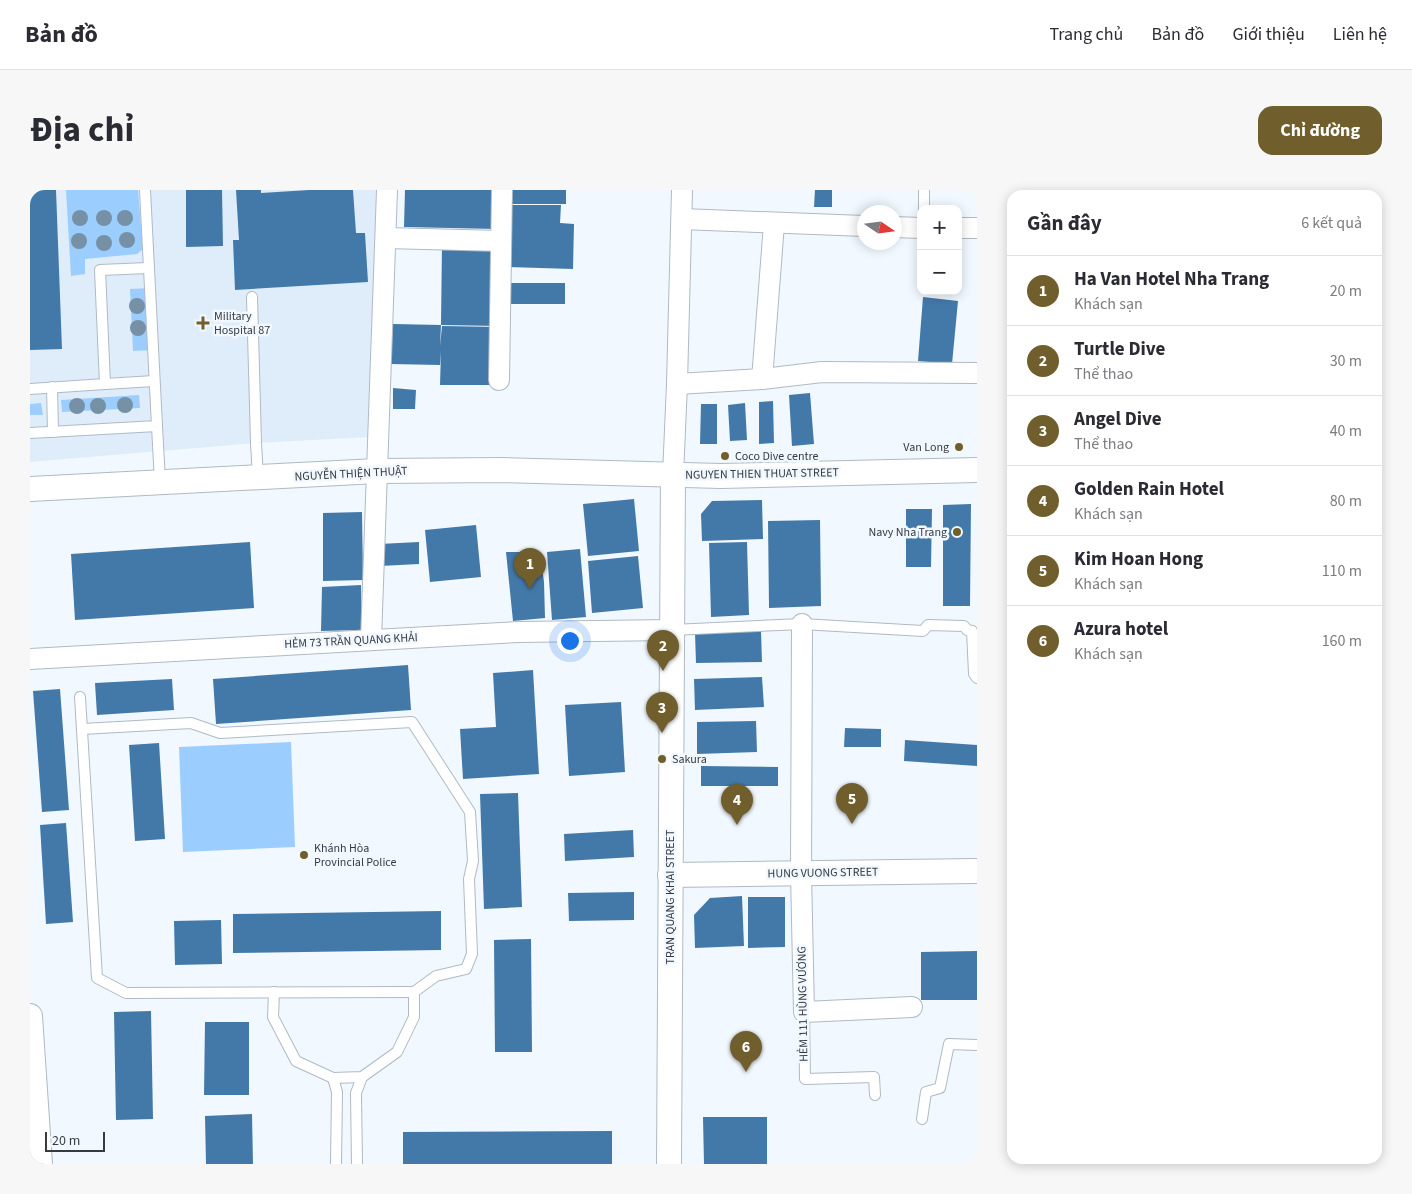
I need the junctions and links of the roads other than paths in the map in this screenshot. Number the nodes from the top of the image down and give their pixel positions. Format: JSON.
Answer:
{"nodes":[{"id":1,"x":145,"y":190,"type":"edge"},
{"id":2,"x":387,"y":190,"type":"edge"},
{"id":3,"x":502,"y":190,"type":"edge"},
{"id":4,"x":682,"y":190,"type":"edge"},
{"id":5,"x":924,"y":190,"type":"edge"},
{"id":6,"x":924,"y":205,"type":"edge"},
{"id":7,"x":682,"y":219,"type":"junction"},
{"id":8,"x":774,"y":224,"type":"junction"},
{"id":9,"x":857,"y":226,"type":"edge"},
{"id":10,"x":902,"y":227,"type":"edge"},
{"id":11,"x":917,"y":228,"type":"edge"},
{"id":12,"x":962,"y":228,"type":"edge"},
{"id":13,"x":977,"y":228,"type":"edge"},
{"id":14,"x":386,"y":238,"type":"junction"},
{"id":15,"x":501,"y":241,"type":"junction"},
{"id":16,"x":148,"y":268,"type":"junction"},
{"id":17,"x":252,"y":297,"type":"dead end"},
{"id":18,"x":977,"y":373,"type":"edge"},
{"id":19,"x":762,"y":379,"type":"junction"},
{"id":20,"x":499,"y":380,"type":"dead end"},
{"id":21,"x":154,"y":381,"type":"junction"},
{"id":22,"x":105,"y":384,"type":"junction"},
{"id":23,"x":677,"y":384,"type":"junction"},
{"id":24,"x":52,"y":388,"type":"junction"},
{"id":25,"x":30,"y":389,"type":"edge"},
{"id":26,"x":157,"y":426,"type":"junction"},
{"id":27,"x":53,"y":432,"type":"junction"},
{"id":28,"x":30,"y":433,"type":"edge"},
{"id":29,"x":977,"y":470,"type":"edge"},
{"id":30,"x":378,"y":471,"type":"junction"},
{"id":31,"x":673,"y":475,"type":"junction"},
{"id":32,"x":258,"y":478,"type":"junction"},
{"id":33,"x":160,"y":483,"type":"junction"},
{"id":34,"x":30,"y":489,"type":"edge"},
{"id":35,"x":802,"y":624,"type":"junction"},
{"id":36,"x":672,"y":630,"type":"junction"},
{"id":37,"x":371,"y":640,"type":"junction"},
{"id":38,"x":30,"y":659,"type":"edge"},
{"id":39,"x":977,"y":678,"type":"edge"},
{"id":40,"x":80,"y":696,"type":"dead end"},
{"id":41,"x":82,"y":729,"type":"junction"},
{"id":42,"x":977,"y":871,"type":"edge"},
{"id":43,"x":801,"y":873,"type":"junction"},
{"id":44,"x":670,"y":875,"type":"junction"},
{"id":45,"x":274,"y":992,"type":"junction"},
{"id":46,"x":414,"y":992,"type":"junction"},
{"id":47,"x":912,"y":1006,"type":"dead end"},
{"id":48,"x":804,"y":1012,"type":"junction"},
{"id":49,"x":30,"y":1016,"type":"edge"},
{"id":50,"x":977,"y":1045,"type":"edge"},
{"id":51,"x":362,"y":1077,"type":"junction"},
{"id":52,"x":332,"y":1078,"type":"junction"},
{"id":53,"x":875,"y":1095,"type":"dead end"},
{"id":54,"x":922,"y":1119,"type":"dead end"},
{"id":55,"x":667,"y":1162,"type":"edge"},
{"id":56,"x":40,"y":1164,"type":"edge"},
{"id":57,"x":336,"y":1164,"type":"edge"},
{"id":58,"x":357,"y":1164,"type":"edge"}],
"edges":[{"from":1,"to":16,"type":"lane"},
{"from":2,"to":14,"type":"street"},
{"from":3,"to":15,"type":"street"},
{"from":4,"to":7,"type":"street"},
{"from":5,"to":6,"type":"lane"},
{"from":7,"to":8,"type":"street"},
{"from":7,"to":23,"type":"street"},
{"from":8,"to":9,"type":"street"},
{"from":8,"to":19,"type":"street"},
{"from":10,"to":11,"type":"street"},
{"from":12,"to":13,"type":"street"},
{"from":14,"to":15,"type":"street"},
{"from":14,"to":30,"type":"street"},
{"from":15,"to":20,"type":"street"},
{"from":16,"to":21,"type":"lane"},
{"from":16,"to":22,"type":"lane"},
{"from":17,"to":32,"type":"lane"},
{"from":18,"to":19,"type":"street"},
{"from":19,"to":23,"type":"street"},
{"from":21,"to":22,"type":"lane"},
{"from":21,"to":26,"type":"lane"},
{"from":22,"to":24,"type":"lane"},
{"from":23,"to":31,"type":"street"},
{"from":24,"to":25,"type":"lane"},
{"from":24,"to":27,"type":"lane"},
{"from":26,"to":27,"type":"lane"},
{"from":26,"to":33,"type":"lane"},
{"from":27,"to":28,"type":"lane"},
{"from":29,"to":31,"type":"street","name":"NGUYEN THIEN THUAT STREET"},
{"from":30,"to":31,"type":"street","name":"NGUYỄN THIỆN THUẬT"},
{"from":30,"to":32,"type":"street","name":"NGUYỄN THIỆN THUẬT"},
{"from":30,"to":37,"type":"street"},
{"from":31,"to":36,"type":"street","name":"NGUYEN THIEN THUAT STREET"},
{"from":32,"to":33,"type":"street","name":"NGUYỄN THIỆN THUẬT"},
{"from":33,"to":34,"type":"street","name":"NGUYỄN THIỆN THUẬT"},
{"from":35,"to":36,"type":"lane"},
{"from":35,"to":39,"type":"lane"},
{"from":35,"to":43,"type":"street","name":"HẺM 111 HÙNG VƯƠNG"},
{"from":36,"to":37,"type":"street","name":"HẺM 73 TRẦN QUANG KHẢI"},
{"from":36,"to":44,"type":"street","name":"TRAN QUANG KHAI STREET"},
{"from":37,"to":38,"type":"street","name":"HẺM 73 TRẦN QUANG KHẢI"},
{"from":40,"to":41,"type":"lane"},
{"from":41,"to":45,"type":"lane"},
{"from":41,"to":46,"type":"lane"},
{"from":42,"to":43,"type":"street","name":"HUNG VUONG STREET"},
{"from":43,"to":44,"type":"street","name":"HUNG VUONG STREET"},
{"from":43,"to":48,"type":"street","name":"HẺM 111 HÙNG VƯƠNG"},
{"from":44,"to":55,"type":"street","name":"TRAN QUANG KHAI STREET"},
{"from":45,"to":46,"type":"lane"},
{"from":45,"to":52,"type":"lane"},
{"from":46,"to":51,"type":"lane"},
{"from":47,"to":48,"type":"street"},
{"from":48,"to":53,"type":"lane","name":"HẺM 111 HÙNG VƯƠNG"},
{"from":49,"to":56,"type":"street"},
{"from":50,"to":54,"type":"lane"},
{"from":51,"to":52,"type":"lane"},
{"from":51,"to":58,"type":"lane"},
{"from":52,"to":57,"type":"lane"}]}
